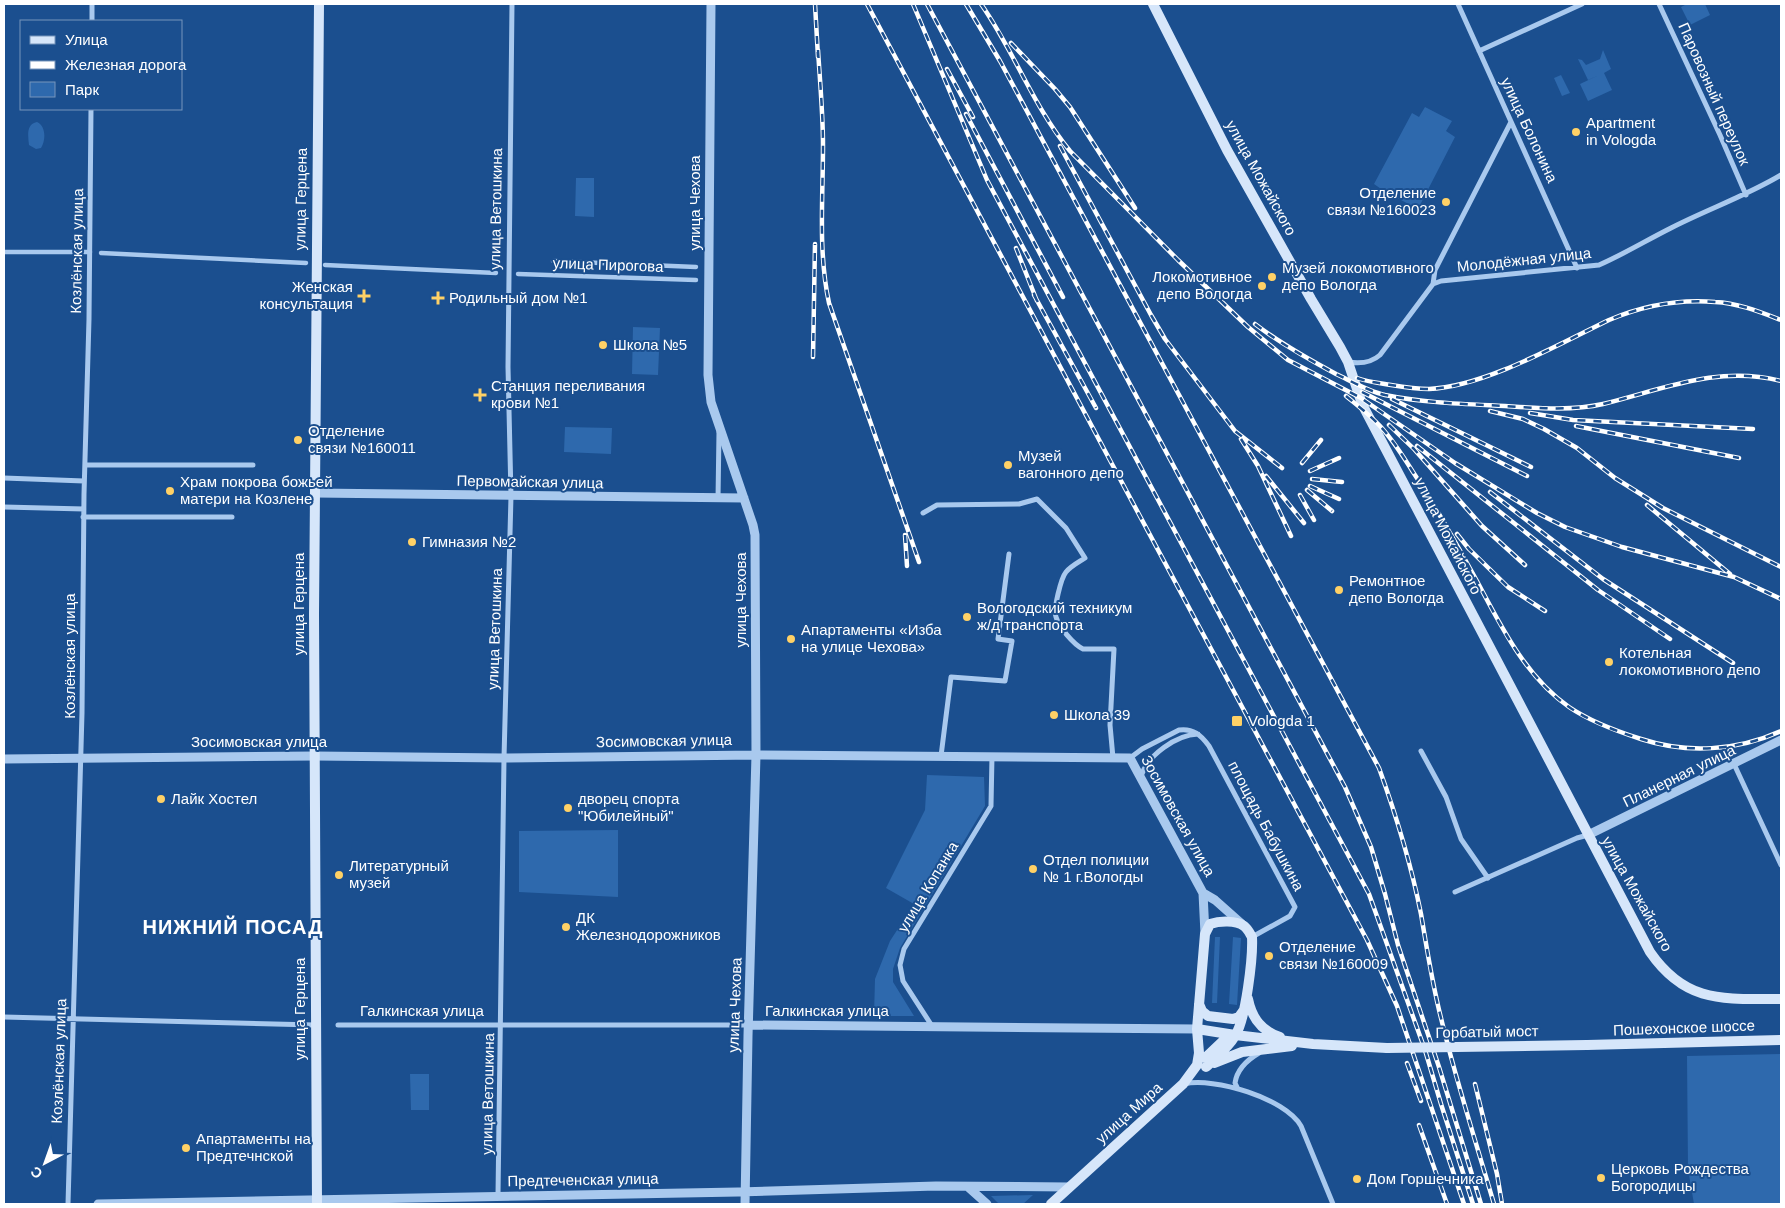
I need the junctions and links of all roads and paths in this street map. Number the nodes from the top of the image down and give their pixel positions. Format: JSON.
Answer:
{"nodes":[{"id":1,"x":92,"y":4,"type":"edge"},
{"id":2,"x":319,"y":4,"type":"edge"},
{"id":3,"x":512,"y":4,"type":"edge"},
{"id":4,"x":711,"y":4,"type":"edge"},
{"id":5,"x":1152,"y":4,"type":"edge"},
{"id":6,"x":1458,"y":4,"type":"edge"},
{"id":7,"x":1582,"y":4,"type":"edge"},
{"id":8,"x":1659,"y":4,"type":"edge"},
{"id":9,"x":92,"y":20,"type":"edge"},
{"id":10,"x":1479,"y":52,"type":"junction"},
{"id":11,"x":91,"y":110,"type":"edge"},
{"id":12,"x":1511,"y":122,"type":"junction"},
{"id":13,"x":1781,"y":175,"type":"edge"},
{"id":14,"x":1746,"y":194,"type":"junction"},
{"id":15,"x":4,"y":252,"type":"edge"},
{"id":16,"x":90,"y":252,"type":"junction"},
{"id":17,"x":101,"y":253,"type":"dead end"},
{"id":18,"x":306,"y":262,"type":"dead end"},
{"id":19,"x":553,"y":262,"type":"dead end"},
{"id":20,"x":325,"y":265,"type":"dead end"},
{"id":21,"x":696,"y":267,"type":"dead end"},
{"id":22,"x":1577,"y":268,"type":"junction"},
{"id":23,"x":496,"y":273,"type":"dead end"},
{"id":24,"x":518,"y":274,"type":"dead end"},
{"id":25,"x":696,"y":280,"type":"dead end"},
{"id":26,"x":1433,"y":284,"type":"junction"},
{"id":27,"x":1348,"y":362,"type":"junction"},
{"id":28,"x":719,"y":427,"type":"junction"},
{"id":29,"x":86,"y":465,"type":"junction"},
{"id":30,"x":253,"y":465,"type":"dead end"},
{"id":31,"x":4,"y":478,"type":"edge"},
{"id":32,"x":84,"y":480,"type":"junction"},
{"id":33,"x":314,"y":494,"type":"junction"},
{"id":34,"x":511,"y":496,"type":"junction"},
{"id":35,"x":718,"y":498,"type":"junction"},
{"id":36,"x":744,"y":498,"type":"junction"},
{"id":37,"x":4,"y":507,"type":"edge"},
{"id":38,"x":84,"y":509,"type":"junction"},
{"id":39,"x":923,"y":513,"type":"dead end"},
{"id":40,"x":84,"y":518,"type":"junction"},
{"id":41,"x":232,"y":518,"type":"dead end"},
{"id":42,"x":1009,"y":554,"type":"dead end"},
{"id":43,"x":1198,"y":734,"type":"junction"},
{"id":44,"x":1781,"y":740,"type":"edge"},
{"id":45,"x":1420,"y":751,"type":"dead end"},
{"id":46,"x":756,"y":755,"type":"junction"},
{"id":47,"x":315,"y":756,"type":"junction"},
{"id":48,"x":941,"y":756,"type":"junction"},
{"id":49,"x":992,"y":756,"type":"junction"},
{"id":50,"x":504,"y":758,"type":"junction"},
{"id":51,"x":1113,"y":758,"type":"junction"},
{"id":52,"x":1130,"y":758,"type":"junction"},
{"id":53,"x":4,"y":759,"type":"edge"},
{"id":54,"x":81,"y":759,"type":"junction"},
{"id":55,"x":1734,"y":764,"type":"junction"},
{"id":56,"x":1141,"y":776,"type":"junction"},
{"id":57,"x":1588,"y":835,"type":"junction"},
{"id":58,"x":1781,"y":865,"type":"edge"},
{"id":59,"x":1488,"y":878,"type":"junction"},
{"id":60,"x":1455,"y":892,"type":"dead end"},
{"id":61,"x":1203,"y":893,"type":"junction"},
{"id":62,"x":1244,"y":926,"type":"junction"},
{"id":63,"x":1205,"y":934,"type":"junction"},
{"id":64,"x":1252,"y":940,"type":"junction"},
{"id":65,"x":1246,"y":993,"type":"junction"},
{"id":66,"x":1781,"y":999,"type":"edge"},
{"id":67,"x":1199,"y":1004,"type":"junction"},
{"id":68,"x":1244,"y":1010,"type":"junction"},
{"id":69,"x":4,"y":1017,"type":"edge"},
{"id":70,"x":73,"y":1019,"type":"junction"},
{"id":71,"x":315,"y":1025,"type":"junction"},
{"id":72,"x":338,"y":1025,"type":"dead end"},
{"id":73,"x":501,"y":1025,"type":"junction"},
{"id":74,"x":748,"y":1025,"type":"junction"},
{"id":75,"x":932,"y":1026,"type":"junction"},
{"id":76,"x":1197,"y":1028,"type":"junction"},
{"id":77,"x":1236,"y":1035,"type":"junction"},
{"id":78,"x":1781,"y":1040,"type":"edge"},
{"id":79,"x":1313,"y":1044,"type":"junction"},
{"id":80,"x":1587,"y":1046,"type":"joint"},
{"id":81,"x":1265,"y":1049,"type":"junction"},
{"id":82,"x":1206,"y":1067,"type":"junction"},
{"id":83,"x":1192,"y":1073,"type":"junction"},
{"id":84,"x":1183,"y":1084,"type":"junction"},
{"id":85,"x":1238,"y":1089,"type":"junction"},
{"id":86,"x":968,"y":1187,"type":"junction"},
{"id":87,"x":1069,"y":1187,"type":"junction"},
{"id":88,"x":746,"y":1192,"type":"junction"},
{"id":89,"x":498,"y":1195,"type":"junction"},
{"id":90,"x":317,"y":1202,"type":"edge"},
{"id":91,"x":68,"y":1204,"type":"edge"},
{"id":92,"x":98,"y":1204,"type":"edge"},
{"id":93,"x":745,"y":1204,"type":"edge"},
{"id":94,"x":987,"y":1204,"type":"edge"},
{"id":95,"x":1051,"y":1204,"type":"edge"},
{"id":96,"x":1333,"y":1204,"type":"edge"}],
"edges":[{"from":1,"to":9,"type":"street"},
{"from":2,"to":33,"type":"main road","name":"улица Герцена"},
{"from":3,"to":34,"type":"street","name":"улица Ветошкина"},
{"from":4,"to":28,"type":"street","name":"улица Чехова"},
{"from":5,"to":27,"type":"main road","name":"улица Можайского"},
{"from":6,"to":10,"type":"street","name":"улица Болонина"},
{"from":7,"to":10,"type":"street"},
{"from":8,"to":14,"type":"street","name":"Паровозный переулок"},
{"from":10,"to":12,"type":"street","name":"улица Болонина"},
{"from":11,"to":16,"type":"street","name":"Козлёнская улица"},
{"from":12,"to":22,"type":"street","name":"улица Болонина"},
{"from":12,"to":26,"type":"street"},
{"from":13,"to":14,"type":"street","name":"Молодёжная улица"},
{"from":14,"to":22,"type":"street","name":"Молодёжная улица"},
{"from":15,"to":16,"type":"street"},
{"from":16,"to":29,"type":"street","name":"Козлёнская улица"},
{"from":17,"to":18,"type":"street"},
{"from":19,"to":21,"type":"street","name":"улица Пирогова"},
{"from":20,"to":23,"type":"street"},
{"from":22,"to":26,"type":"street","name":"Молодёжная улица"},
{"from":24,"to":25,"type":"street","name":"улица Пирогова"},
{"from":26,"to":27,"type":"street"},
{"from":27,"to":57,"type":"main road","name":"улица Можайского"},
{"from":28,"to":35,"type":"street"},
{"from":28,"to":36,"type":"street","name":"улица Чехова"},
{"from":29,"to":30,"type":"street"},
{"from":29,"to":32,"type":"street","name":"Козлёнская улица"},
{"from":31,"to":32,"type":"street"},
{"from":32,"to":38,"type":"street","name":"Козлёнская улица"},
{"from":33,"to":34,"type":"street","name":"Первомайская улица"},
{"from":33,"to":47,"type":"main road","name":"улица Герцена"},
{"from":34,"to":35,"type":"street","name":"Первомайская улица"},
{"from":34,"to":50,"type":"street","name":"улица Ветошкина"},
{"from":35,"to":36,"type":"street","name":"Первомайская улица"},
{"from":36,"to":46,"type":"street","name":"улица Чехова"},
{"from":37,"to":38,"type":"street"},
{"from":38,"to":40,"type":"street","name":"Козлёнская улица"},
{"from":39,"to":51,"type":"street"},
{"from":40,"to":41,"type":"street"},
{"from":40,"to":54,"type":"street","name":"Козлёнская улица"},
{"from":42,"to":48,"type":"street"},
{"from":43,"to":52,"type":"street"},
{"from":43,"to":56,"type":"street"},
{"from":43,"to":64,"type":"street","name":"площадь Бабушкина"},
{"from":44,"to":55,"type":"street","name":"Планерная улица"},
{"from":45,"to":59,"type":"street"},
{"from":46,"to":48,"type":"street","name":"Зосимовская улица"},
{"from":46,"to":50,"type":"street","name":"Зосимовская улица"},
{"from":46,"to":74,"type":"street","name":"улица Чехова"},
{"from":47,"to":50,"type":"street","name":"Зосимовская улица"},
{"from":47,"to":54,"type":"street","name":"Зосимовская улица"},
{"from":47,"to":71,"type":"main road","name":"улица Герцена"},
{"from":48,"to":49,"type":"street","name":"Зосимовская улица"},
{"from":49,"to":51,"type":"street","name":"Зосимовская улица"},
{"from":49,"to":75,"type":"street","name":"улица Копанка"},
{"from":50,"to":73,"type":"street","name":"улица Ветошкина"},
{"from":51,"to":52,"type":"street","name":"Зосимовская улица"},
{"from":52,"to":56,"type":"street","name":"Зосимовская улица"},
{"from":53,"to":54,"type":"street","name":"Зосимовская улица"},
{"from":54,"to":70,"type":"street","name":"Козлёнская улица"},
{"from":55,"to":57,"type":"street","name":"Планерная улица"},
{"from":55,"to":58,"type":"street"},
{"from":56,"to":61,"type":"street","name":"Зосимовская улица"},
{"from":57,"to":59,"type":"street"},
{"from":57,"to":66,"type":"main road","name":"улица Можайского"},
{"from":59,"to":60,"type":"street"},
{"from":61,"to":62,"type":"street"},
{"from":61,"to":63,"type":"street","name":"Зосимовская улица"},
{"from":62,"to":63,"type":"main road"},
{"from":62,"to":64,"type":"main road"},
{"from":63,"to":67,"type":"main road","name":"Зосимовская улица"},
{"from":64,"to":65,"type":"main road"},
{"from":65,"to":68,"type":"main road"},
{"from":65,"to":79,"type":"main road"},
{"from":67,"to":68,"type":"main road"},
{"from":67,"to":76,"type":"main road","name":"Зосимовская улица"},
{"from":68,"to":77,"type":"main road"},
{"from":69,"to":70,"type":"street"},
{"from":70,"to":71,"type":"street"},
{"from":70,"to":91,"type":"street","name":"Козлёнская улица"},
{"from":71,"to":90,"type":"main road","name":"улица Герцена"},
{"from":72,"to":73,"type":"street","name":"Галкинская улица"},
{"from":73,"to":74,"type":"street","name":"Галкинская улица"},
{"from":73,"to":89,"type":"street","name":"улица Ветошкина"},
{"from":74,"to":75,"type":"street","name":"Галкинская улица"},
{"from":74,"to":88,"type":"street","name":"улица Чехова"},
{"from":75,"to":76,"type":"street","name":"Галкинская улица"},
{"from":76,"to":77,"type":"main road"},
{"from":76,"to":83,"type":"main road","name":"улица Мира"},
{"from":77,"to":79,"type":"main road"},
{"from":77,"to":82,"type":"main road"},
{"from":77,"to":83,"type":"main road"},
{"from":78,"to":80,"type":"main road","name":"Пошехонское шоссе"},
{"from":79,"to":80,"type":"main road","name":"Горбатый мост","bridge":true},
{"from":79,"to":81,"type":"main road"},
{"from":81,"to":82,"type":"main road"},
{"from":81,"to":85,"type":"street"},
{"from":82,"to":84,"type":"main road"},
{"from":83,"to":84,"type":"main road","name":"улица Мира"},
{"from":84,"to":85,"type":"street"},
{"from":84,"to":87,"type":"main road","name":"улица Мира"},
{"from":85,"to":96,"type":"street"},
{"from":86,"to":87,"type":"street","name":"Предтеченская улица"},
{"from":86,"to":88,"type":"street","name":"Предтеченская улица"},
{"from":86,"to":94,"type":"street"},
{"from":87,"to":95,"type":"main road","name":"улица Мира"},
{"from":88,"to":89,"type":"street","name":"Предтеченская улица"},
{"from":88,"to":93,"type":"street","name":"улица Чехова"},
{"from":89,"to":90,"type":"street","name":"Предтеченская улица"},
{"from":90,"to":92,"type":"street","name":"Предтеченская улица"}]}
